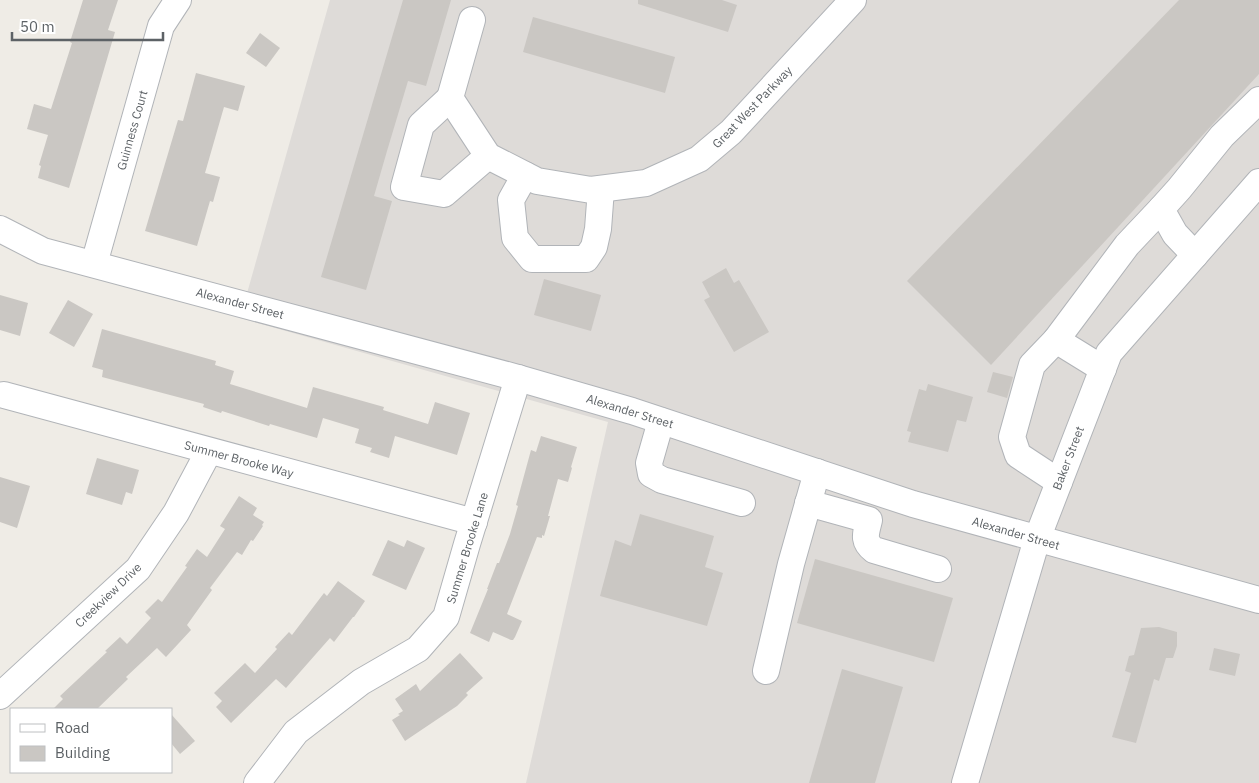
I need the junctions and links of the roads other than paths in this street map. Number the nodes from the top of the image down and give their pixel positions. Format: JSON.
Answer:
{"nodes":[{"id":1,"x":178,"y":0,"type":"edge"},
{"id":2,"x":853,"y":0,"type":"edge"},
{"id":3,"x":472,"y":20,"type":"dead end"},
{"id":4,"x":450,"y":98,"type":"junction"},
{"id":5,"x":1259,"y":100,"type":"edge"},
{"id":6,"x":488,"y":156,"type":"junction"},
{"id":7,"x":525,"y":175,"type":"junction"},
{"id":8,"x":1259,"y":182,"type":"edge"},
{"id":9,"x":601,"y":189,"type":"junction"},
{"id":10,"x":1161,"y":209,"type":"junction"},
{"id":11,"x":0,"y":229,"type":"edge"},
{"id":12,"x":1195,"y":255,"type":"junction"},
{"id":13,"x":94,"y":264,"type":"junction"},
{"id":14,"x":1056,"y":340,"type":"junction"},
{"id":15,"x":1103,"y":369,"type":"junction"},
{"id":16,"x":518,"y":378,"type":"junction"},
{"id":17,"x":4,"y":395,"type":"dead end"},
{"id":18,"x":662,"y":421,"type":"junction"},
{"id":19,"x":209,"y":450,"type":"junction"},
{"id":20,"x":817,"y":472,"type":"junction"},
{"id":21,"x":1059,"y":482,"type":"junction"},
{"id":22,"x":878,"y":492,"type":"junction"},
{"id":23,"x":742,"y":503,"type":"dead end"},
{"id":24,"x":808,"y":503,"type":"junction"},
{"id":25,"x":869,"y":520,"type":"junction"},
{"id":26,"x":474,"y":522,"type":"junction"},
{"id":27,"x":1037,"y":538,"type":"junction"},
{"id":28,"x":938,"y":569,"type":"dead end"},
{"id":29,"x":1259,"y":600,"type":"edge"},
{"id":30,"x":766,"y":671,"type":"dead end"},
{"id":31,"x":0,"y":696,"type":"edge"},
{"id":32,"x":257,"y":783,"type":"edge"},
{"id":33,"x":965,"y":783,"type":"edge"}],
"edges":[{"from":1,"to":13,"type":"street","name":"Guinness Court"},
{"from":2,"to":9,"type":"street","name":"Great West Parkway"},
{"from":3,"to":4,"type":"street"},
{"from":4,"to":6,"type":"street"},
{"from":4,"to":6,"type":"street"},
{"from":5,"to":10,"type":"street"},
{"from":6,"to":7,"type":"street","name":"Great West Parkway"},
{"from":7,"to":9,"type":"street","name":"Great West Parkway"},
{"from":7,"to":9,"type":"street"},
{"from":8,"to":12,"type":"street","name":"Baker Street"},
{"from":10,"to":12,"type":"street"},
{"from":10,"to":14,"type":"street"},
{"from":11,"to":13,"type":"street","name":"Alexander Street"},
{"from":12,"to":15,"type":"street","name":"Baker Street"},
{"from":13,"to":16,"type":"street","name":"Alexander Street"},
{"from":14,"to":15,"type":"street"},
{"from":14,"to":21,"type":"street"},
{"from":15,"to":21,"type":"street","name":"Baker Street"},
{"from":16,"to":18,"type":"street","name":"Alexander Street"},
{"from":16,"to":26,"type":"street","name":"Summer Brooke Lane"},
{"from":17,"to":19,"type":"street","name":"Summer Brooke Way"},
{"from":18,"to":20,"type":"street","name":"Alexander Street"},
{"from":18,"to":23,"type":"street"},
{"from":19,"to":26,"type":"street","name":"Summer Brooke Way"},
{"from":19,"to":31,"type":"street","name":"Creekview Drive"},
{"from":20,"to":22,"type":"street","name":"Alexander Street"},
{"from":20,"to":24,"type":"street"},
{"from":21,"to":27,"type":"street","name":"Baker Street"},
{"from":22,"to":25,"type":"street"},
{"from":22,"to":27,"type":"street","name":"Alexander Street"},
{"from":24,"to":25,"type":"street"},
{"from":24,"to":30,"type":"street"},
{"from":25,"to":28,"type":"street"},
{"from":26,"to":32,"type":"street","name":"Summer Brooke Lane"},
{"from":27,"to":29,"type":"street","name":"Alexander Street"},
{"from":27,"to":33,"type":"street","name":"Baker Street"}]}
